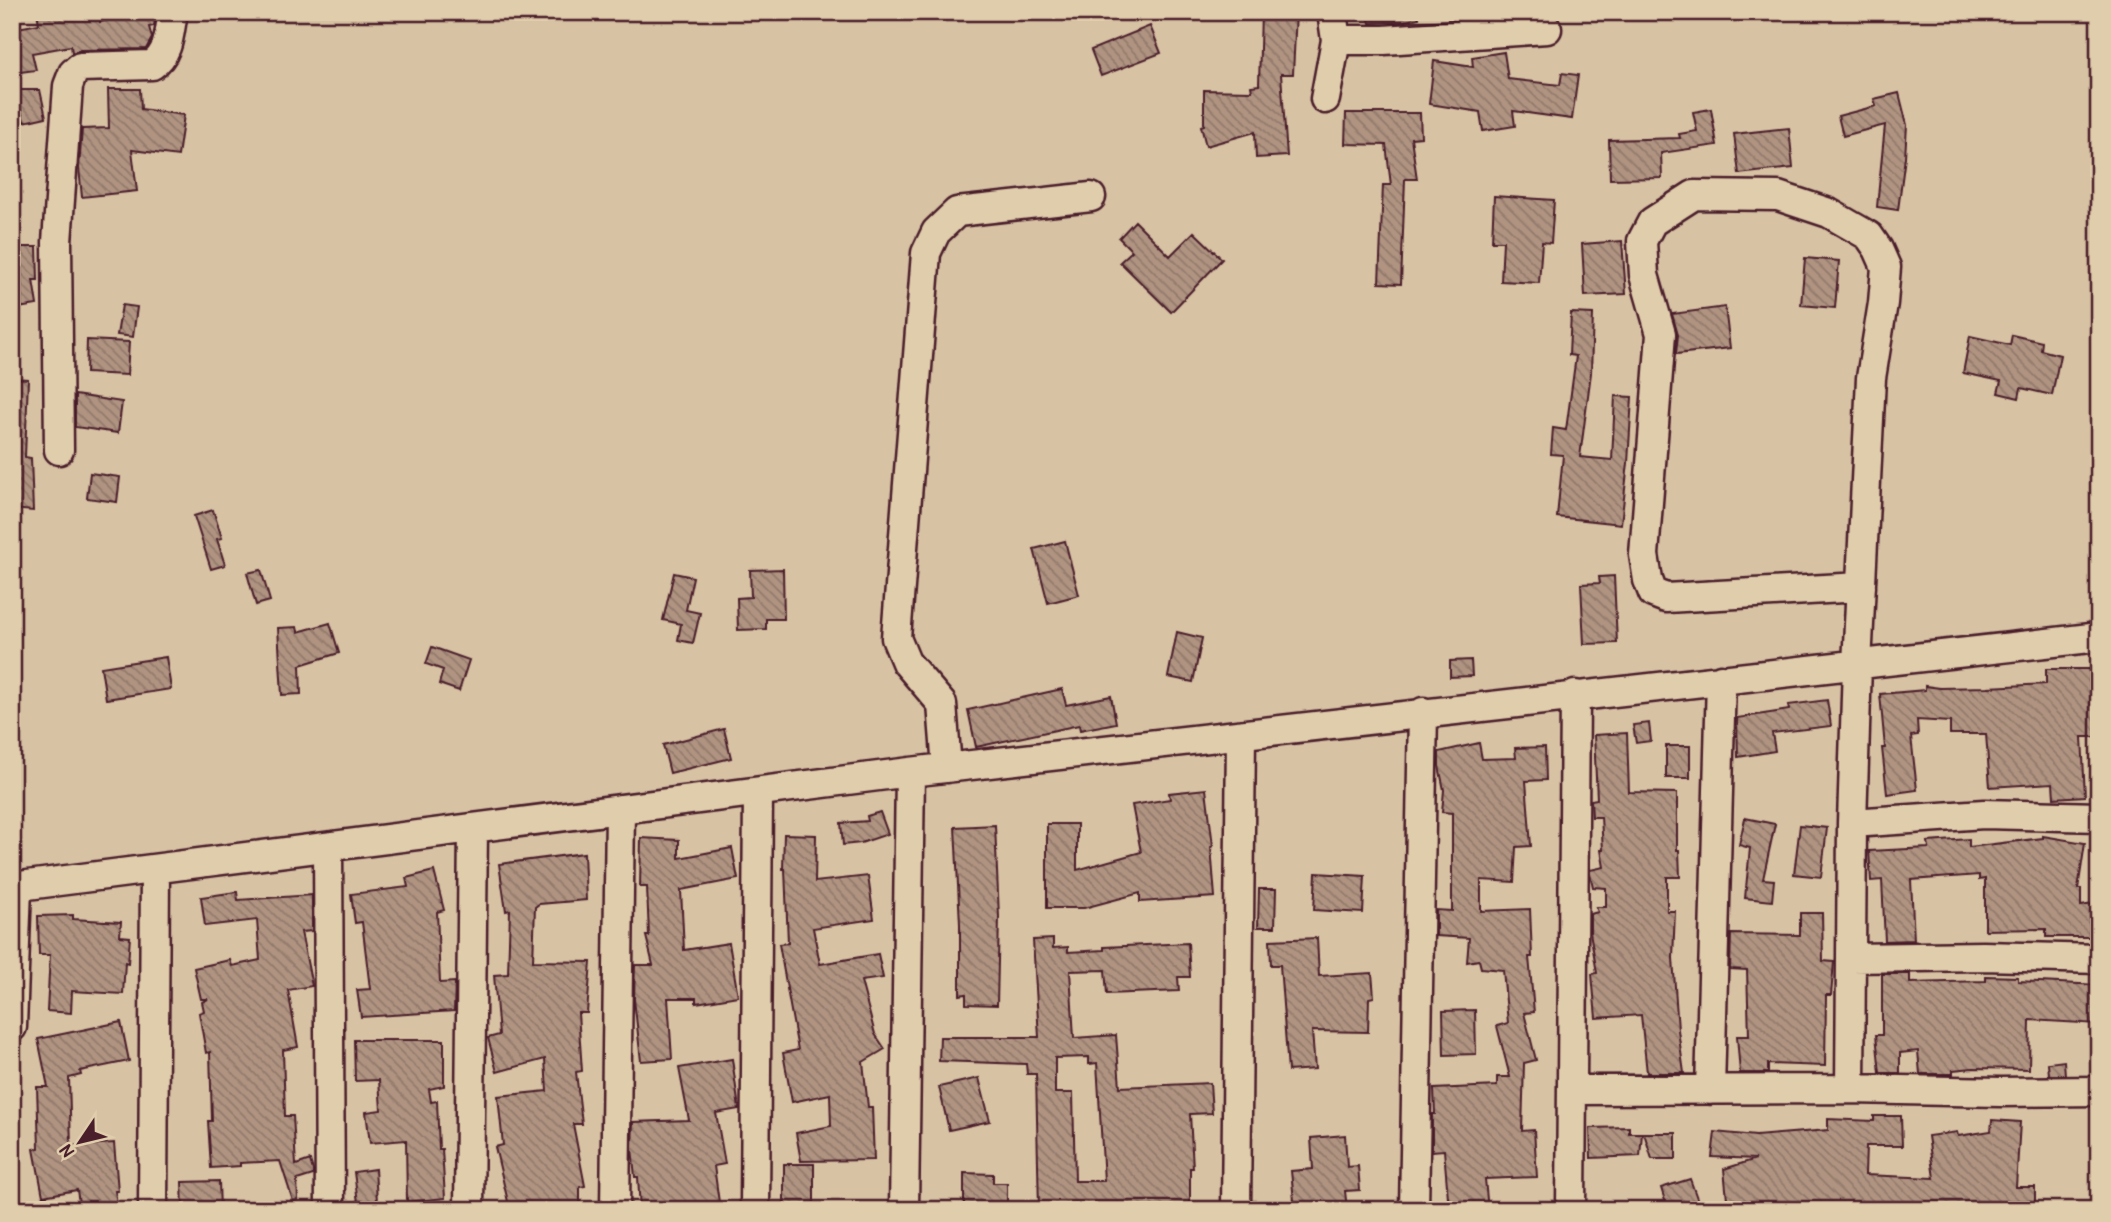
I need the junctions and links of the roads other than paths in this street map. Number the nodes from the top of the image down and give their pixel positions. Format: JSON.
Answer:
{"nodes":[{"id":1,"x":173,"y":12,"type":"edge"},
{"id":2,"x":1334,"y":26,"type":"edge"},
{"id":3,"x":1547,"y":29,"type":"dead end"},
{"id":4,"x":1325,"y":99,"type":"dead end"},
{"id":5,"x":1091,"y":197,"type":"dead end"},
{"id":6,"x":59,"y":450,"type":"dead end"},
{"id":7,"x":1861,"y":587,"type":"junction"},
{"id":8,"x":2099,"y":637,"type":"edge"},
{"id":9,"x":1857,"y":664,"type":"junction"},
{"id":10,"x":1721,"y":679,"type":"junction"},
{"id":11,"x":1575,"y":695,"type":"junction"},
{"id":12,"x":1423,"y":712,"type":"junction"},
{"id":13,"x":1241,"y":735,"type":"junction"},
{"id":14,"x":947,"y":768,"type":"junction"},
{"id":15,"x":910,"y":772,"type":"junction"},
{"id":16,"x":758,"y":792,"type":"junction"},
{"id":17,"x":620,"y":809,"type":"junction"},
{"id":18,"x":2099,"y":817,"type":"edge"},
{"id":19,"x":1852,"y":823,"type":"junction"},
{"id":20,"x":473,"y":828,"type":"junction"},
{"id":21,"x":328,"y":847,"type":"junction"},
{"id":22,"x":155,"y":869,"type":"junction"},
{"id":23,"x":14,"y":887,"type":"edge"},
{"id":24,"x":1852,"y":958,"type":"junction"},
{"id":25,"x":2099,"y":959,"type":"edge"},
{"id":26,"x":12,"y":1027,"type":"edge"},
{"id":27,"x":1850,"y":1088,"type":"junction"},
{"id":28,"x":1572,"y":1090,"type":"junction"},
{"id":29,"x":1710,"y":1090,"type":"junction"},
{"id":30,"x":2099,"y":1091,"type":"edge"},
{"id":31,"x":153,"y":1210,"type":"edge"},
{"id":32,"x":330,"y":1210,"type":"edge"},
{"id":33,"x":469,"y":1210,"type":"edge"},
{"id":34,"x":615,"y":1210,"type":"edge"},
{"id":35,"x":755,"y":1210,"type":"edge"},
{"id":36,"x":904,"y":1210,"type":"edge"},
{"id":37,"x":1236,"y":1210,"type":"edge"},
{"id":38,"x":1414,"y":1210,"type":"edge"},
{"id":39,"x":1571,"y":1210,"type":"edge"}],
"edges":[{"from":1,"to":6,"type":"street"},
{"from":2,"to":3,"type":"street"},
{"from":2,"to":4,"type":"street"},
{"from":5,"to":14,"type":"street"},
{"from":7,"to":7,"type":"street"},
{"from":7,"to":9,"type":"street"},
{"from":8,"to":9,"type":"street"},
{"from":9,"to":10,"type":"street"},
{"from":9,"to":19,"type":"street"},
{"from":10,"to":11,"type":"street"},
{"from":10,"to":29,"type":"street"},
{"from":11,"to":12,"type":"street"},
{"from":11,"to":28,"type":"street"},
{"from":12,"to":13,"type":"street"},
{"from":12,"to":38,"type":"street"},
{"from":13,"to":14,"type":"street"},
{"from":13,"to":37,"type":"street"},
{"from":14,"to":15,"type":"street"},
{"from":15,"to":16,"type":"street"},
{"from":15,"to":36,"type":"street"},
{"from":16,"to":17,"type":"street"},
{"from":16,"to":35,"type":"street"},
{"from":17,"to":20,"type":"street"},
{"from":17,"to":34,"type":"street"},
{"from":18,"to":19,"type":"street"},
{"from":19,"to":24,"type":"street"},
{"from":20,"to":21,"type":"street"},
{"from":20,"to":33,"type":"street"},
{"from":21,"to":22,"type":"street"},
{"from":21,"to":32,"type":"street"},
{"from":22,"to":23,"type":"street"},
{"from":22,"to":31,"type":"street"},
{"from":23,"to":26,"type":"street"},
{"from":24,"to":25,"type":"street"},
{"from":24,"to":27,"type":"street"},
{"from":27,"to":29,"type":"street"},
{"from":27,"to":30,"type":"street"},
{"from":28,"to":29,"type":"street"},
{"from":28,"to":39,"type":"street"}]}
